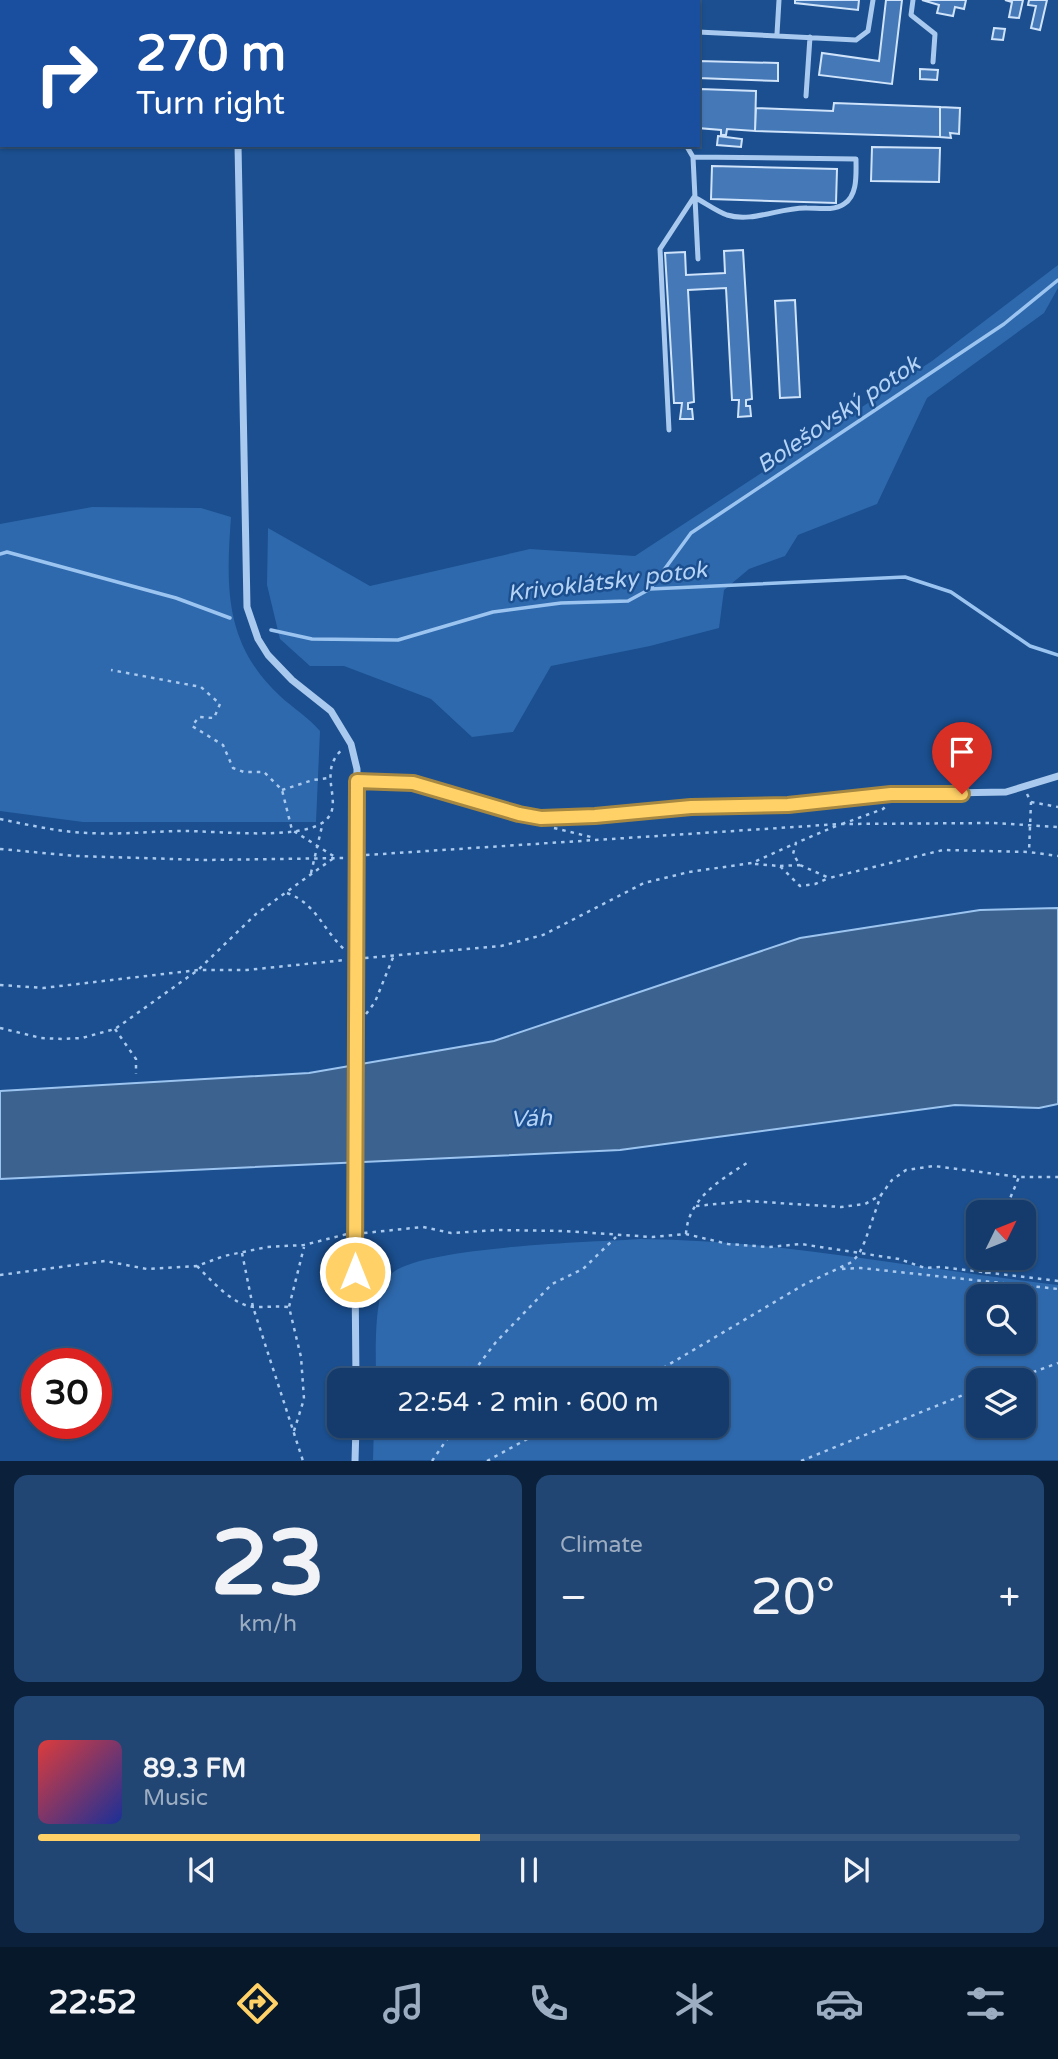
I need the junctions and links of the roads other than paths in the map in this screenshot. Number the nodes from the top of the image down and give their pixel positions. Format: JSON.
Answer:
{"nodes":[{"id":1,"x":779,"y":0,"type":"edge"},
{"id":2,"x":873,"y":0,"type":"edge"},
{"id":3,"x":913,"y":0,"type":"edge"},
{"id":4,"x":700,"y":32,"type":"edge"},
{"id":5,"x":776,"y":34,"type":"junction"},
{"id":6,"x":810,"y":37,"type":"junction"},
{"id":7,"x":933,"y":62,"type":"dead end"},
{"id":8,"x":806,"y":96,"type":"dead end"},
{"id":9,"x":238,"y":147,"type":"edge"},
{"id":10,"x":687,"y":147,"type":"edge"},
{"id":11,"x":693,"y":157,"type":"junction"},
{"id":12,"x":694,"y":197,"type":"junction"},
{"id":13,"x":698,"y":260,"type":"dead end"},
{"id":14,"x":669,"y":430,"type":"dead end"},
{"id":15,"x":1058,"y":776,"type":"edge"},
{"id":16,"x":357,"y":781,"type":"junction"},
{"id":17,"x":356,"y":1368,"type":"edge"},
{"id":18,"x":356,"y":1438,"type":"edge"},
{"id":19,"x":355,"y":1461,"type":"edge"}],
"edges":[{"from":1,"to":5,"type":"lane"},
{"from":2,"to":6,"type":"lane"},
{"from":3,"to":7,"type":"lane"},
{"from":4,"to":5,"type":"lane"},
{"from":5,"to":6,"type":"lane"},
{"from":6,"to":8,"type":"lane"},
{"from":9,"to":16,"type":"street"},
{"from":10,"to":11,"type":"lane"},
{"from":11,"to":12,"type":"lane"},
{"from":11,"to":12,"type":"lane"},
{"from":12,"to":13,"type":"lane"},
{"from":12,"to":14,"type":"lane"},
{"from":15,"to":16,"type":"street"},
{"from":16,"to":17,"type":"street","bridge":true},
{"from":18,"to":19,"type":"street"}]}
